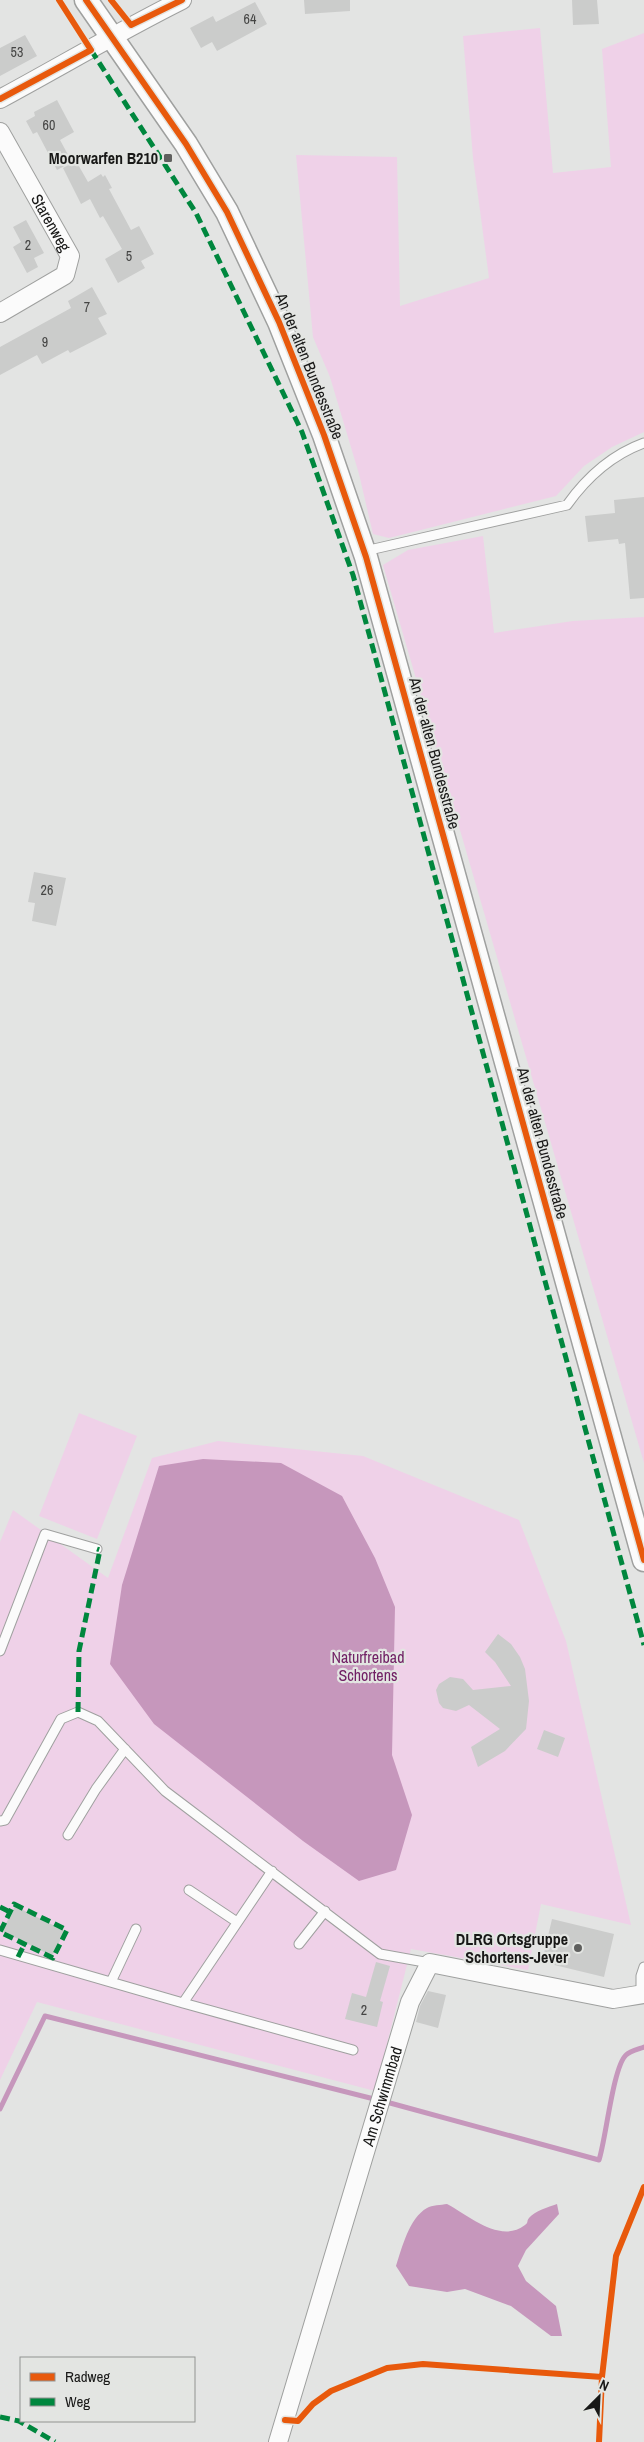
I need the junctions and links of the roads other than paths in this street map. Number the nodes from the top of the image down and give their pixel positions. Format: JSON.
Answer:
{"nodes":[{"id":1,"x":86,"y":0,"type":"edge"},
{"id":2,"x":182,"y":0,"type":"edge"},
{"id":3,"x":113,"y":36,"type":"junction"},
{"id":4,"x":0,"y":99,"type":"edge"},
{"id":5,"x":0,"y":132,"type":"edge"},
{"id":6,"x":0,"y":313,"type":"edge"},
{"id":7,"x":644,"y":443,"type":"edge"},
{"id":8,"x":364,"y":551,"type":"junction"},
{"id":9,"x":97,"y":1550,"type":"dead end"},
{"id":10,"x":644,"y":1560,"type":"edge"},
{"id":11,"x":0,"y":1651,"type":"edge"},
{"id":12,"x":125,"y":1749,"type":"junction"},
{"id":13,"x":0,"y":1821,"type":"edge"},
{"id":14,"x":68,"y":1836,"type":"dead end"},
{"id":15,"x":272,"y":1871,"type":"junction"},
{"id":16,"x":189,"y":1890,"type":"dead end"},
{"id":17,"x":325,"y":1911,"type":"junction"},
{"id":18,"x":238,"y":1922,"type":"junction"},
{"id":19,"x":136,"y":1930,"type":"dead end"},
{"id":20,"x":299,"y":1944,"type":"dead end"},
{"id":21,"x":0,"y":1950,"type":"edge"},
{"id":22,"x":430,"y":1963,"type":"junction"},
{"id":23,"x":644,"y":1968,"type":"edge"},
{"id":24,"x":111,"y":1982,"type":"junction"},
{"id":25,"x":642,"y":1994,"type":"edge"},
{"id":26,"x":183,"y":2003,"type":"junction"},
{"id":27,"x":353,"y":2050,"type":"dead end"},
{"id":28,"x":278,"y":2442,"type":"edge"}],
"edges":[{"from":1,"to":3,"type":"street","name":"An der alten Bundesstraße"},
{"from":2,"to":3,"type":"street"},
{"from":3,"to":4,"type":"street"},
{"from":3,"to":8,"type":"street","name":"An der alten Bundesstraße"},
{"from":5,"to":6,"type":"street","name":"Starenweg"},
{"from":7,"to":8,"type":"lane"},
{"from":8,"to":10,"type":"street","name":"An der alten Bundesstraße"},
{"from":9,"to":11,"type":"lane"},
{"from":12,"to":13,"type":"lane"},
{"from":12,"to":14,"type":"lane"},
{"from":12,"to":15,"type":"lane"},
{"from":15,"to":17,"type":"lane"},
{"from":15,"to":18,"type":"lane"},
{"from":16,"to":18,"type":"lane"},
{"from":17,"to":20,"type":"lane"},
{"from":17,"to":22,"type":"lane"},
{"from":18,"to":26,"type":"lane"},
{"from":19,"to":24,"type":"lane"},
{"from":21,"to":24,"type":"lane"},
{"from":22,"to":25,"type":"street"},
{"from":22,"to":28,"type":"street","name":"Am Schwimmbad"},
{"from":23,"to":25,"type":"lane"},
{"from":24,"to":26,"type":"lane"},
{"from":26,"to":27,"type":"lane"}]}
